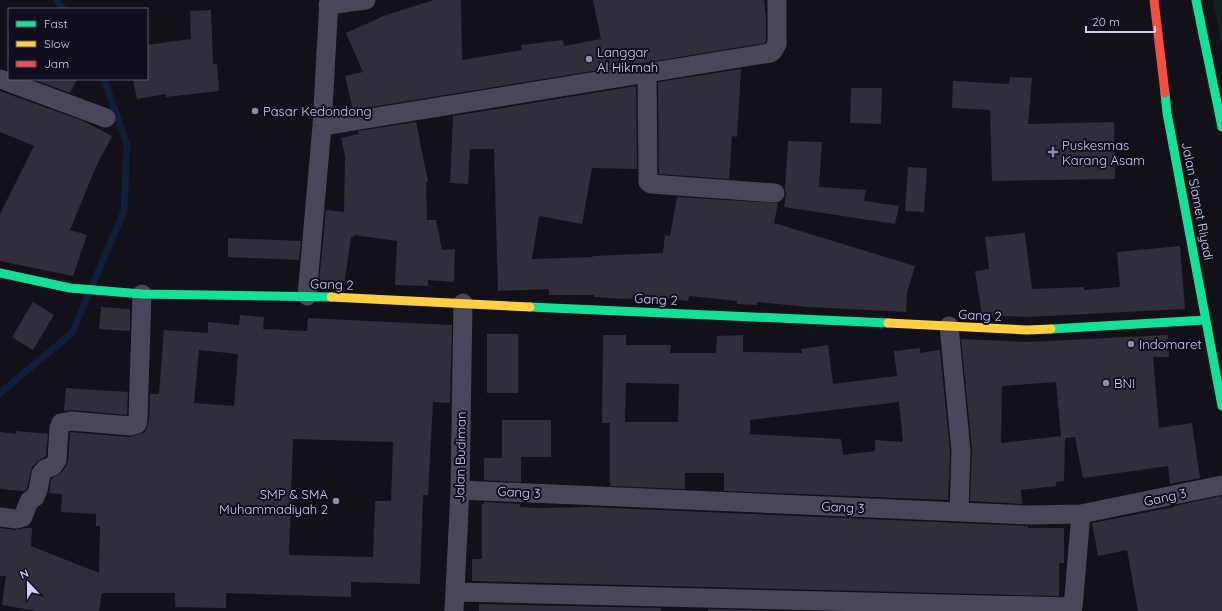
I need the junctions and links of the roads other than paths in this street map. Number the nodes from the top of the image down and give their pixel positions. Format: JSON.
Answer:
{"nodes":[{"id":1,"x":366,"y":0,"type":"edge"},
{"id":2,"x":777,"y":0,"type":"edge"},
{"id":3,"x":1154,"y":0,"type":"edge"},
{"id":4,"x":1196,"y":0,"type":"edge"},
{"id":5,"x":328,"y":2,"type":"edge"},
{"id":6,"x":648,"y":73,"type":"junction"},
{"id":7,"x":0,"y":79,"type":"edge"},
{"id":8,"x":106,"y":118,"type":"dead end"},
{"id":9,"x":322,"y":126,"type":"junction"},
{"id":10,"x":1222,"y":127,"type":"edge"},
{"id":11,"x":775,"y":193,"type":"dead end"},
{"id":12,"x":0,"y":273,"type":"edge"},
{"id":13,"x":142,"y":294,"type":"junction"},
{"id":14,"x":307,"y":296,"type":"junction"},
{"id":15,"x":463,"y":303,"type":"junction"},
{"id":16,"x":1206,"y":320,"type":"junction"},
{"id":17,"x":949,"y":326,"type":"junction"},
{"id":18,"x":1222,"y":406,"type":"edge"},
{"id":19,"x":1222,"y":485,"type":"edge"},
{"id":20,"x":460,"y":490,"type":"junction"},
{"id":21,"x":959,"y":512,"type":"junction"},
{"id":22,"x":1081,"y":514,"type":"junction"},
{"id":23,"x":0,"y":516,"type":"edge"},
{"id":24,"x":455,"y":592,"type":"junction"},
{"id":25,"x":1073,"y":609,"type":"edge"},
{"id":26,"x":454,"y":611,"type":"edge"}],
"edges":[{"from":1,"to":5,"type":"street"},
{"from":2,"to":6,"type":"street"},
{"from":3,"to":16,"type":"main road","name":"Jalan Slamet Riyadi"},
{"from":4,"to":10,"type":"main road"},
{"from":5,"to":9,"type":"street"},
{"from":6,"to":9,"type":"street"},
{"from":6,"to":11,"type":"street"},
{"from":7,"to":8,"type":"street"},
{"from":9,"to":14,"type":"street"},
{"from":12,"to":13,"type":"main road","name":"Gang 2"},
{"from":13,"to":14,"type":"main road","name":"Gang 2"},
{"from":13,"to":23,"type":"street"},
{"from":14,"to":15,"type":"main road","name":"Gang 2"},
{"from":15,"to":17,"type":"main road","name":"Gang 2"},
{"from":15,"to":20,"type":"street","name":"Jalan Budiman"},
{"from":16,"to":17,"type":"main road","name":"Gang 2"},
{"from":16,"to":18,"type":"main road","name":"Jalan Slamet Riyadi"},
{"from":17,"to":21,"type":"street"},
{"from":19,"to":22,"type":"street","name":"Gang 3"},
{"from":20,"to":21,"type":"street","name":"Gang 3"},
{"from":20,"to":24,"type":"street","name":"Jalan Budiman"},
{"from":21,"to":22,"type":"street","name":"Gang 3"},
{"from":22,"to":25,"type":"street"},
{"from":24,"to":25,"type":"street"},
{"from":24,"to":26,"type":"street","name":"Jalan Budiman"}]}
